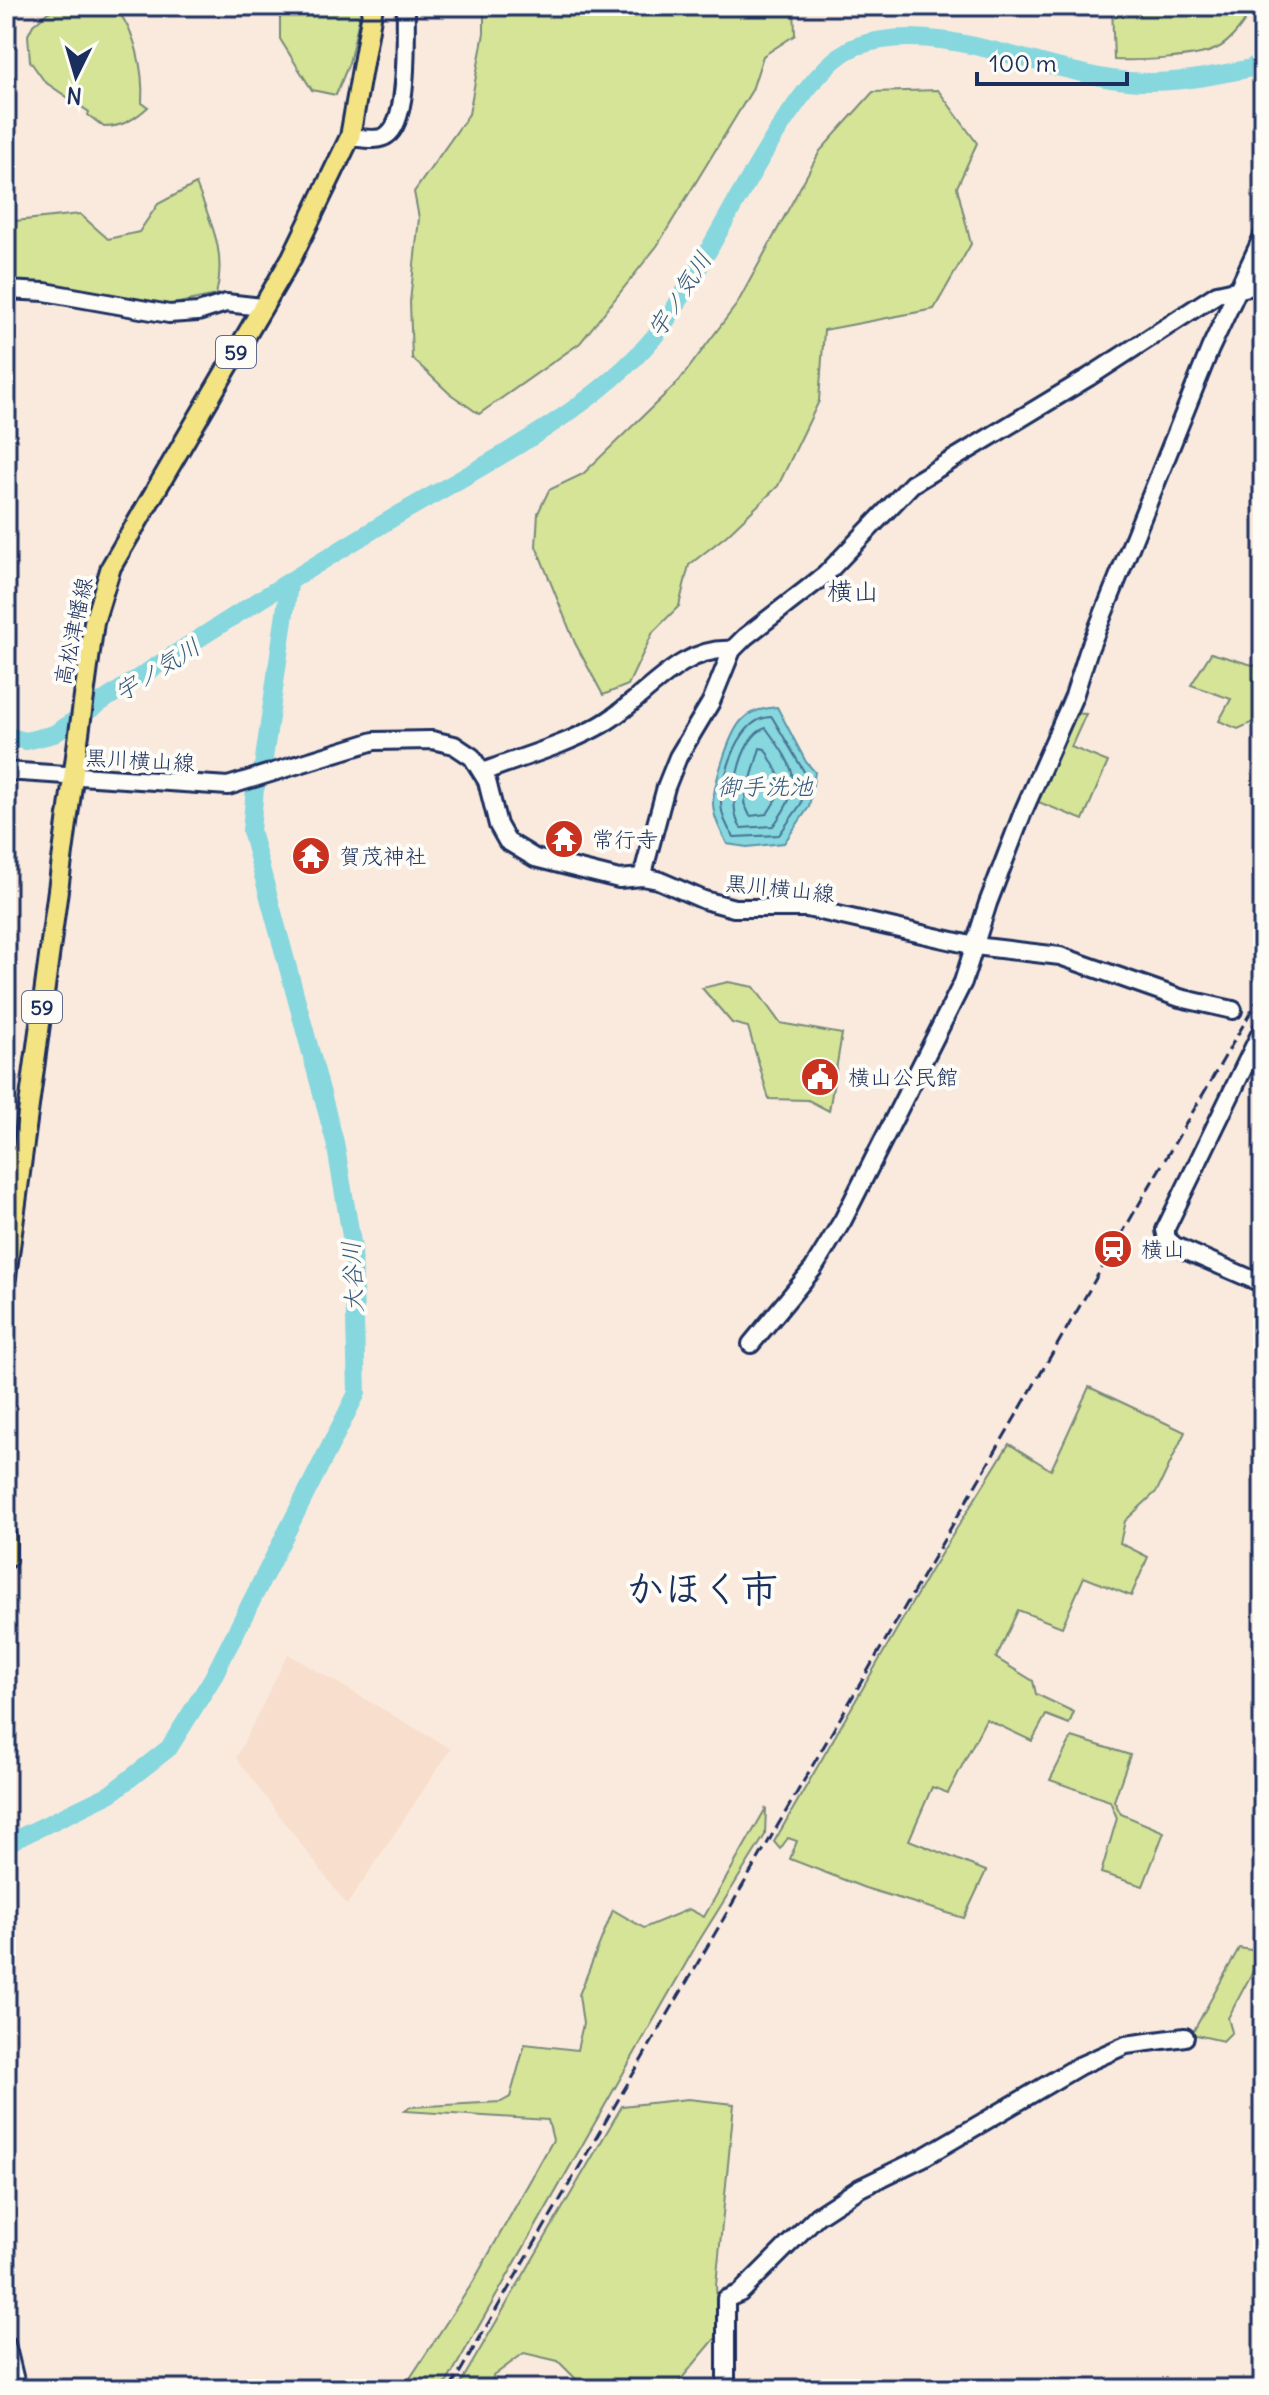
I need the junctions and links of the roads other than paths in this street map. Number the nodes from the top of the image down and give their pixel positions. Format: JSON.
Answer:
{"nodes":[{"id":1,"x":373,"y":6,"type":"edge"},
{"id":2,"x":406,"y":6,"type":"edge"},
{"id":3,"x":350,"y":137,"type":"junction"},
{"id":4,"x":1263,"y":236,"type":"edge"},
{"id":5,"x":1263,"y":284,"type":"edge"},
{"id":6,"x":1239,"y":289,"type":"junction"},
{"id":7,"x":6,"y":290,"type":"edge"},
{"id":8,"x":262,"y":307,"type":"junction"},
{"id":9,"x":732,"y":650,"type":"junction"},
{"id":10,"x":6,"y":771,"type":"edge"},
{"id":11,"x":483,"y":772,"type":"junction"},
{"id":12,"x":73,"y":778,"type":"junction"},
{"id":13,"x":642,"y":877,"type":"junction"},
{"id":14,"x":975,"y":946,"type":"junction"},
{"id":15,"x":1233,"y":1010,"type":"dead end"},
{"id":16,"x":1263,"y":1028,"type":"edge"},
{"id":17,"x":6,"y":1277,"type":"edge"},
{"id":18,"x":1263,"y":1284,"type":"edge"},
{"id":19,"x":751,"y":1344,"type":"dead end"},
{"id":20,"x":6,"y":1537,"type":"edge"},
{"id":21,"x":6,"y":1559,"type":"edge"},
{"id":22,"x":1185,"y":2037,"type":"dead end"},
{"id":23,"x":6,"y":2344,"type":"edge"},
{"id":24,"x":17,"y":2389,"type":"edge"},
{"id":25,"x":726,"y":2389,"type":"edge"}],
"edges":[{"from":1,"to":3,"type":"main road","name":"高松津幡線","number":"59"},
{"from":2,"to":3,"type":"street"},
{"from":3,"to":8,"type":"main road","name":"高松津幡線","number":"59"},
{"from":4,"to":6,"type":"street"},
{"from":5,"to":6,"type":"street"},
{"from":6,"to":9,"type":"street"},
{"from":6,"to":14,"type":"street"},
{"from":7,"to":8,"type":"street"},
{"from":8,"to":12,"type":"main road","name":"高松津幡線","number":"59"},
{"from":9,"to":11,"type":"street"},
{"from":9,"to":13,"type":"street"},
{"from":10,"to":12,"type":"street","name":"黒川横山線"},
{"from":11,"to":12,"type":"street","name":"黒川横山線"},
{"from":11,"to":13,"type":"street","name":"黒川横山線"},
{"from":12,"to":17,"type":"main road","name":"高松津幡線","number":"59"},
{"from":13,"to":14,"type":"street","name":"黒川横山線"},
{"from":14,"to":15,"type":"street","name":"黒川横山線"},
{"from":14,"to":19,"type":"street"},
{"from":16,"to":18,"type":"street"},
{"from":20,"to":21,"type":"main road"},
{"from":22,"to":25,"type":"street"},
{"from":23,"to":24,"type":"street"}]}
